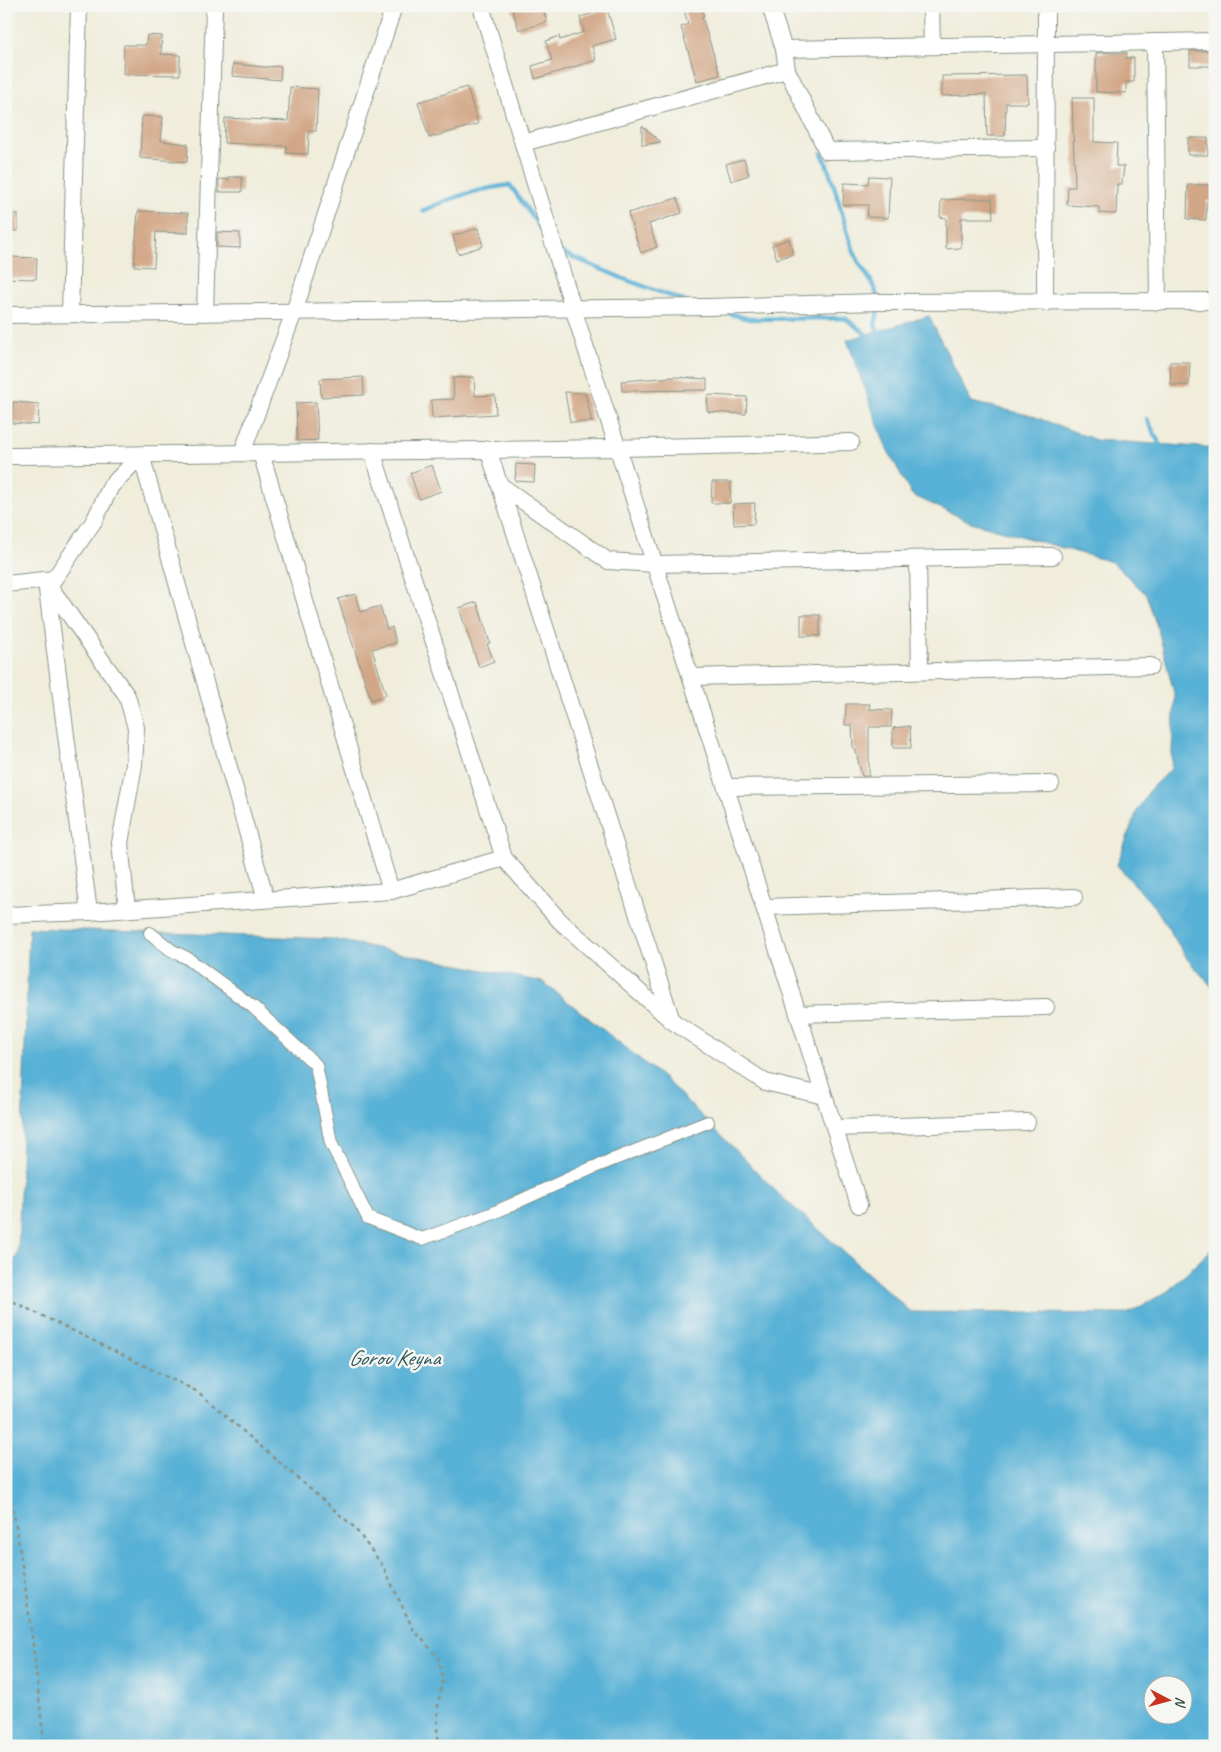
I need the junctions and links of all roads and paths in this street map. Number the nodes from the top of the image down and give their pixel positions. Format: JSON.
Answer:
{"nodes":[{"id":1,"x":79,"y":6,"type":"edge"},
{"id":2,"x":214,"y":6,"type":"edge"},
{"id":3,"x":394,"y":6,"type":"edge"},
{"id":4,"x":770,"y":6,"type":"edge"},
{"id":5,"x":931,"y":6,"type":"edge"},
{"id":6,"x":1046,"y":6,"type":"edge"},
{"id":7,"x":482,"y":7,"type":"edge"},
{"id":8,"x":1215,"y":41,"type":"edge"},
{"id":9,"x":1154,"y":42,"type":"junction"},
{"id":10,"x":1046,"y":44,"type":"junction"},
{"id":11,"x":932,"y":46,"type":"junction"},
{"id":12,"x":784,"y":49,"type":"junction"},
{"id":13,"x":787,"y":70,"type":"junction"},
{"id":14,"x":523,"y":143,"type":"junction"},
{"id":15,"x":1046,"y":148,"type":"junction"},
{"id":16,"x":1215,"y":301,"type":"edge"},
{"id":17,"x":1158,"y":302,"type":"junction"},
{"id":18,"x":1045,"y":303,"type":"junction"},
{"id":19,"x":573,"y":308,"type":"junction"},
{"id":20,"x":294,"y":312,"type":"junction"},
{"id":21,"x":205,"y":313,"type":"junction"},
{"id":22,"x":70,"y":314,"type":"junction"},
{"id":23,"x":6,"y":315,"type":"edge"},
{"id":24,"x":851,"y":442,"type":"dead end"},
{"id":25,"x":488,"y":449,"type":"junction"},
{"id":26,"x":618,"y":450,"type":"junction"},
{"id":27,"x":372,"y":451,"type":"junction"},
{"id":28,"x":242,"y":453,"type":"junction"},
{"id":29,"x":261,"y":453,"type":"junction"},
{"id":30,"x":141,"y":455,"type":"junction"},
{"id":31,"x":6,"y":456,"type":"edge"},
{"id":32,"x":500,"y":485,"type":"junction"},
{"id":33,"x":1053,"y":556,"type":"dead end"},
{"id":34,"x":918,"y":559,"type":"junction"},
{"id":35,"x":655,"y":564,"type":"junction"},
{"id":36,"x":45,"y":580,"type":"junction"},
{"id":37,"x":6,"y":584,"type":"edge"},
{"id":38,"x":1151,"y":666,"type":"dead end"},
{"id":39,"x":920,"y":672,"type":"junction"},
{"id":40,"x":691,"y":677,"type":"junction"},
{"id":41,"x":1051,"y":784,"type":"dead end"},
{"id":42,"x":726,"y":787,"type":"junction"},
{"id":43,"x":504,"y":858,"type":"junction"},
{"id":44,"x":391,"y":890,"type":"junction"},
{"id":45,"x":1074,"y":897,"type":"dead end"},
{"id":46,"x":266,"y":899,"type":"junction"},
{"id":47,"x":764,"y":907,"type":"junction"},
{"id":48,"x":126,"y":909,"type":"junction"},
{"id":49,"x":89,"y":912,"type":"junction"},
{"id":50,"x":6,"y":915,"type":"edge"},
{"id":51,"x":150,"y":933,"type":"dead end"},
{"id":52,"x":1046,"y":1007,"type":"dead end"},
{"id":53,"x":798,"y":1014,"type":"junction"},
{"id":54,"x":672,"y":1021,"type":"junction"},
{"id":55,"x":824,"y":1096,"type":"junction"},
{"id":56,"x":708,"y":1122,"type":"dead end"},
{"id":57,"x":1027,"y":1122,"type":"dead end"},
{"id":58,"x":835,"y":1128,"type":"junction"},
{"id":59,"x":859,"y":1205,"type":"dead end"},
{"id":60,"x":6,"y":1298,"type":"edge"},
{"id":61,"x":6,"y":1469,"type":"edge"},
{"id":62,"x":44,"y":1746,"type":"edge"},
{"id":63,"x":442,"y":1746,"type":"edge"}],
"edges":[{"from":1,"to":22,"type":"street"},
{"from":2,"to":21,"type":"street"},
{"from":3,"to":20,"type":"street"},
{"from":4,"to":12,"type":"street"},
{"from":5,"to":11,"type":"street"},
{"from":6,"to":10,"type":"street"},
{"from":7,"to":14,"type":"street"},
{"from":8,"to":9,"type":"street"},
{"from":9,"to":10,"type":"street"},
{"from":9,"to":17,"type":"street"},
{"from":10,"to":11,"type":"street"},
{"from":10,"to":15,"type":"street"},
{"from":11,"to":12,"type":"street"},
{"from":12,"to":13,"type":"street"},
{"from":13,"to":14,"type":"street"},
{"from":13,"to":15,"type":"street"},
{"from":14,"to":19,"type":"street"},
{"from":15,"to":18,"type":"street"},
{"from":16,"to":17,"type":"street"},
{"from":17,"to":18,"type":"street"},
{"from":18,"to":19,"type":"street"},
{"from":19,"to":20,"type":"street"},
{"from":19,"to":26,"type":"street"},
{"from":20,"to":21,"type":"street"},
{"from":20,"to":28,"type":"street"},
{"from":21,"to":22,"type":"street"},
{"from":22,"to":23,"type":"street"},
{"from":24,"to":26,"type":"street"},
{"from":25,"to":26,"type":"street"},
{"from":25,"to":27,"type":"street"},
{"from":25,"to":32,"type":"street"},
{"from":26,"to":35,"type":"street"},
{"from":27,"to":29,"type":"street"},
{"from":27,"to":43,"type":"street"},
{"from":28,"to":29,"type":"street"},
{"from":28,"to":30,"type":"street"},
{"from":29,"to":44,"type":"street"},
{"from":30,"to":31,"type":"street"},
{"from":30,"to":36,"type":"street"},
{"from":30,"to":46,"type":"street"},
{"from":32,"to":35,"type":"street"},
{"from":32,"to":54,"type":"street"},
{"from":33,"to":34,"type":"street"},
{"from":34,"to":35,"type":"street"},
{"from":34,"to":39,"type":"street"},
{"from":35,"to":40,"type":"street"},
{"from":36,"to":37,"type":"street"},
{"from":36,"to":48,"type":"street"},
{"from":36,"to":49,"type":"street"},
{"from":38,"to":39,"type":"street"},
{"from":39,"to":40,"type":"street"},
{"from":40,"to":42,"type":"street"},
{"from":41,"to":42,"type":"street"},
{"from":42,"to":47,"type":"street"},
{"from":43,"to":44,"type":"street"},
{"from":43,"to":54,"type":"street"},
{"from":44,"to":46,"type":"street"},
{"from":45,"to":47,"type":"street"},
{"from":46,"to":48,"type":"street"},
{"from":47,"to":53,"type":"street"},
{"from":48,"to":49,"type":"street"},
{"from":49,"to":50,"type":"street"},
{"from":51,"to":56,"type":"street"},
{"from":52,"to":53,"type":"street"},
{"from":53,"to":55,"type":"street"},
{"from":54,"to":55,"type":"street"},
{"from":55,"to":58,"type":"street"},
{"from":57,"to":58,"type":"street"},
{"from":58,"to":59,"type":"street"},
{"from":60,"to":63,"type":"path"},
{"from":61,"to":62,"type":"path"}]}
